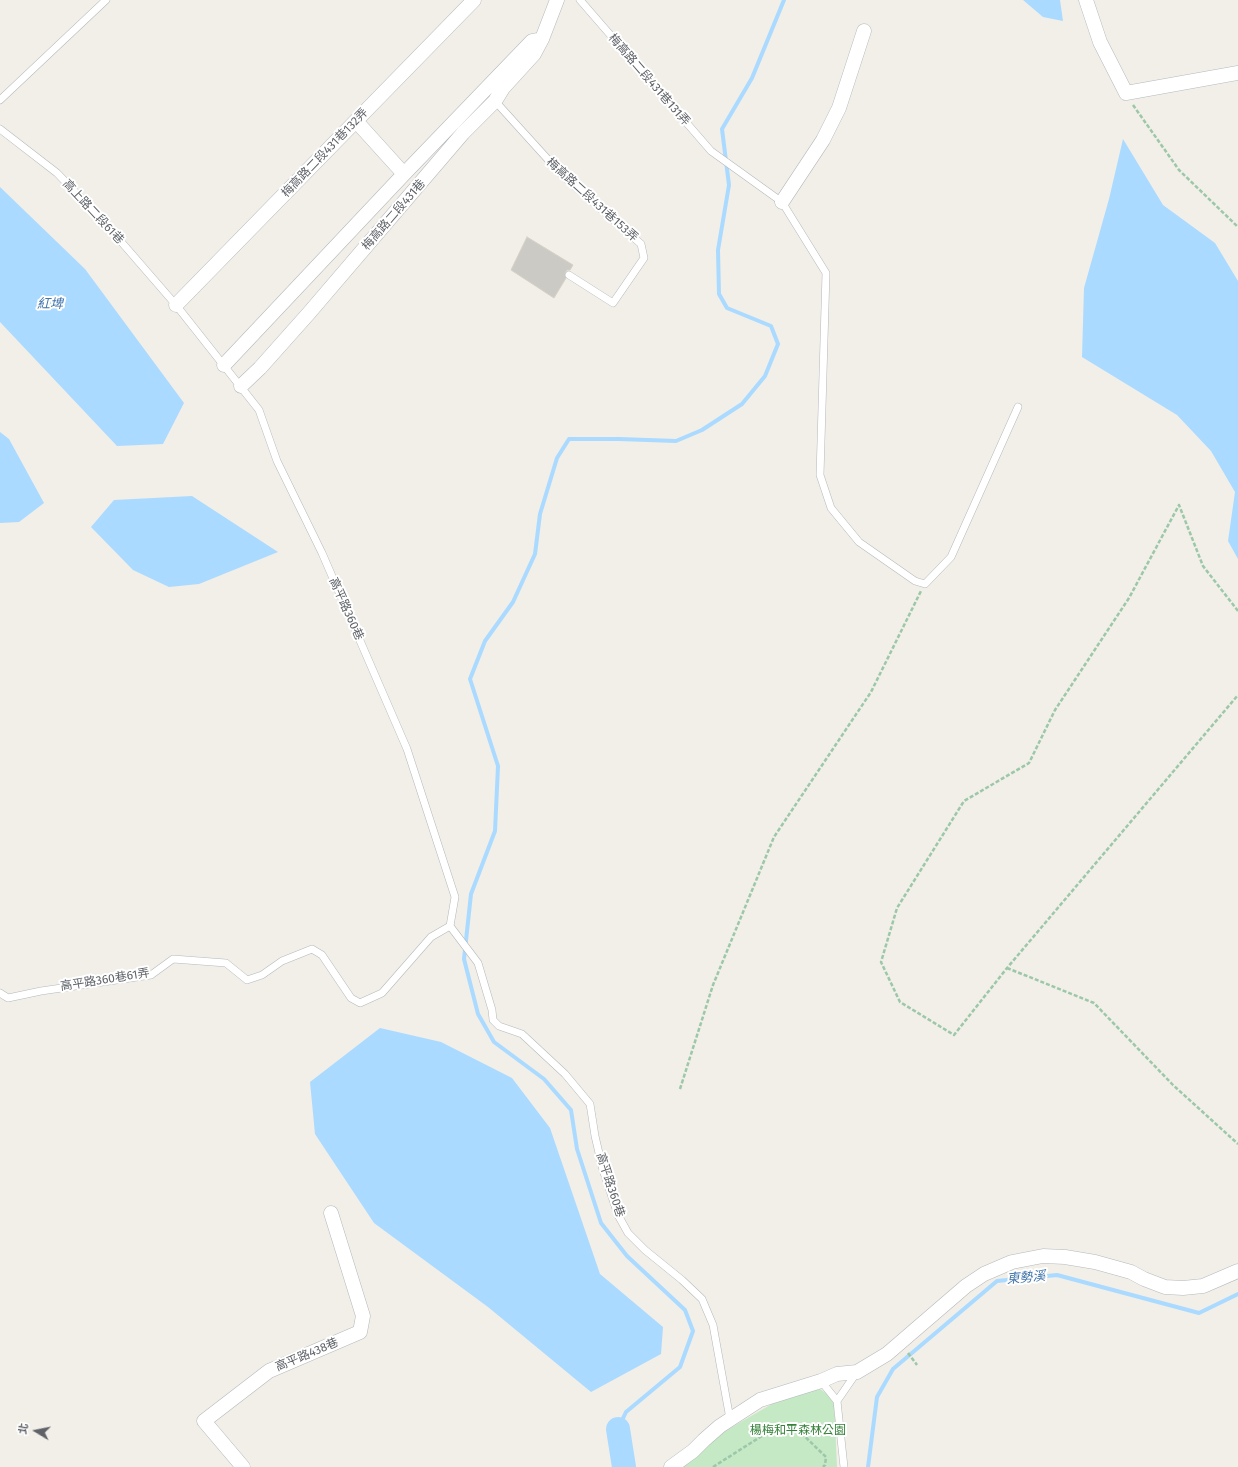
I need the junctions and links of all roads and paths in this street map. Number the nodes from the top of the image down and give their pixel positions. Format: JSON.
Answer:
{"nodes":[{"id":1,"x":106,"y":0,"type":"edge"},
{"id":2,"x":474,"y":0,"type":"edge"},
{"id":3,"x":557,"y":0,"type":"edge"},
{"id":4,"x":580,"y":0,"type":"edge"},
{"id":5,"x":1086,"y":0,"type":"edge"},
{"id":6,"x":864,"y":31,"type":"dead end"},
{"id":7,"x":542,"y":39,"type":"junction"},
{"id":8,"x":1238,"y":73,"type":"edge"},
{"id":9,"x":1126,"y":93,"type":"junction"},
{"id":10,"x":0,"y":100,"type":"edge"},
{"id":11,"x":495,"y":101,"type":"junction"},
{"id":12,"x":356,"y":121,"type":"junction"},
{"id":13,"x":0,"y":129,"type":"edge"},
{"id":14,"x":404,"y":174,"type":"junction"},
{"id":15,"x":782,"y":202,"type":"junction"},
{"id":16,"x":1238,"y":227,"type":"edge"},
{"id":17,"x":569,"y":275,"type":"dead end"},
{"id":18,"x":176,"y":306,"type":"junction"},
{"id":19,"x":224,"y":365,"type":"junction"},
{"id":20,"x":241,"y":386,"type":"junction"},
{"id":21,"x":1018,"y":407,"type":"dead end"},
{"id":22,"x":925,"y":584,"type":"junction"},
{"id":23,"x":1238,"y":611,"type":"edge"},
{"id":24,"x":1238,"y":695,"type":"edge"},
{"id":25,"x":450,"y":926,"type":"junction"},
{"id":26,"x":1007,"y":968,"type":"junction"},
{"id":27,"x":0,"y":993,"type":"edge"},
{"id":28,"x":680,"y":1089,"type":"dead end"},
{"id":29,"x":1238,"y":1144,"type":"edge"},
{"id":30,"x":331,"y":1213,"type":"dead end"},
{"id":31,"x":1238,"y":1271,"type":"edge"},
{"id":32,"x":857,"y":1372,"type":"junction"},
{"id":33,"x":821,"y":1381,"type":"junction"},
{"id":34,"x":837,"y":1401,"type":"junction"},
{"id":35,"x":730,"y":1419,"type":"junction"},
{"id":36,"x":844,"y":1466,"type":"edge"},
{"id":37,"x":243,"y":1467,"type":"edge"},
{"id":38,"x":671,"y":1467,"type":"edge"},
{"id":39,"x":713,"y":1467,"type":"edge"},
{"id":40,"x":823,"y":1467,"type":"edge"}],
"edges":[{"from":1,"to":10,"type":"lane"},
{"from":2,"to":12,"type":"street","name":"梅高路二段431巷132弄"},
{"from":3,"to":7,"type":"street","name":"梅高路二段431巷"},
{"from":4,"to":15,"type":"lane","name":"梅高路二段431巷131弄"},
{"from":5,"to":9,"type":"street"},
{"from":6,"to":15,"type":"street"},
{"from":7,"to":11,"type":"street","name":"梅高路二段431巷"},
{"from":7,"to":14,"type":"street","name":"梅高路二段431巷"},
{"from":8,"to":9,"type":"street"},
{"from":9,"to":16,"type":"path"},
{"from":11,"to":17,"type":"lane","name":"梅高路二段431巷153弄"},
{"from":11,"to":20,"type":"street","name":"梅高路二段431巷"},
{"from":12,"to":14,"type":"street"},
{"from":12,"to":18,"type":"street","name":"梅高路二段431巷132弄"},
{"from":13,"to":18,"type":"lane","name":"高上路二段61巷"},
{"from":14,"to":19,"type":"street","name":"梅高路二段431巷"},
{"from":15,"to":22,"type":"lane"},
{"from":18,"to":19,"type":"lane","name":"高平路360巷"},
{"from":19,"to":20,"type":"lane","name":"高平路360巷"},
{"from":20,"to":25,"type":"lane","name":"高平路360巷"},
{"from":21,"to":22,"type":"lane"},
{"from":22,"to":28,"type":"path"},
{"from":23,"to":26,"type":"path"},
{"from":24,"to":26,"type":"path"},
{"from":25,"to":27,"type":"lane","name":"高平路360巷61弄"},
{"from":25,"to":35,"type":"lane","name":"高平路360巷"},
{"from":26,"to":29,"type":"path"},
{"from":30,"to":37,"type":"street","name":"高平路438巷"},
{"from":31,"to":32,"type":"street"},
{"from":32,"to":33,"type":"street"},
{"from":32,"to":34,"type":"lane"},
{"from":33,"to":34,"type":"lane"},
{"from":33,"to":35,"type":"street"},
{"from":34,"to":36,"type":"lane"},
{"from":35,"to":38,"type":"street"},
{"from":39,"to":40,"type":"path"}]}
